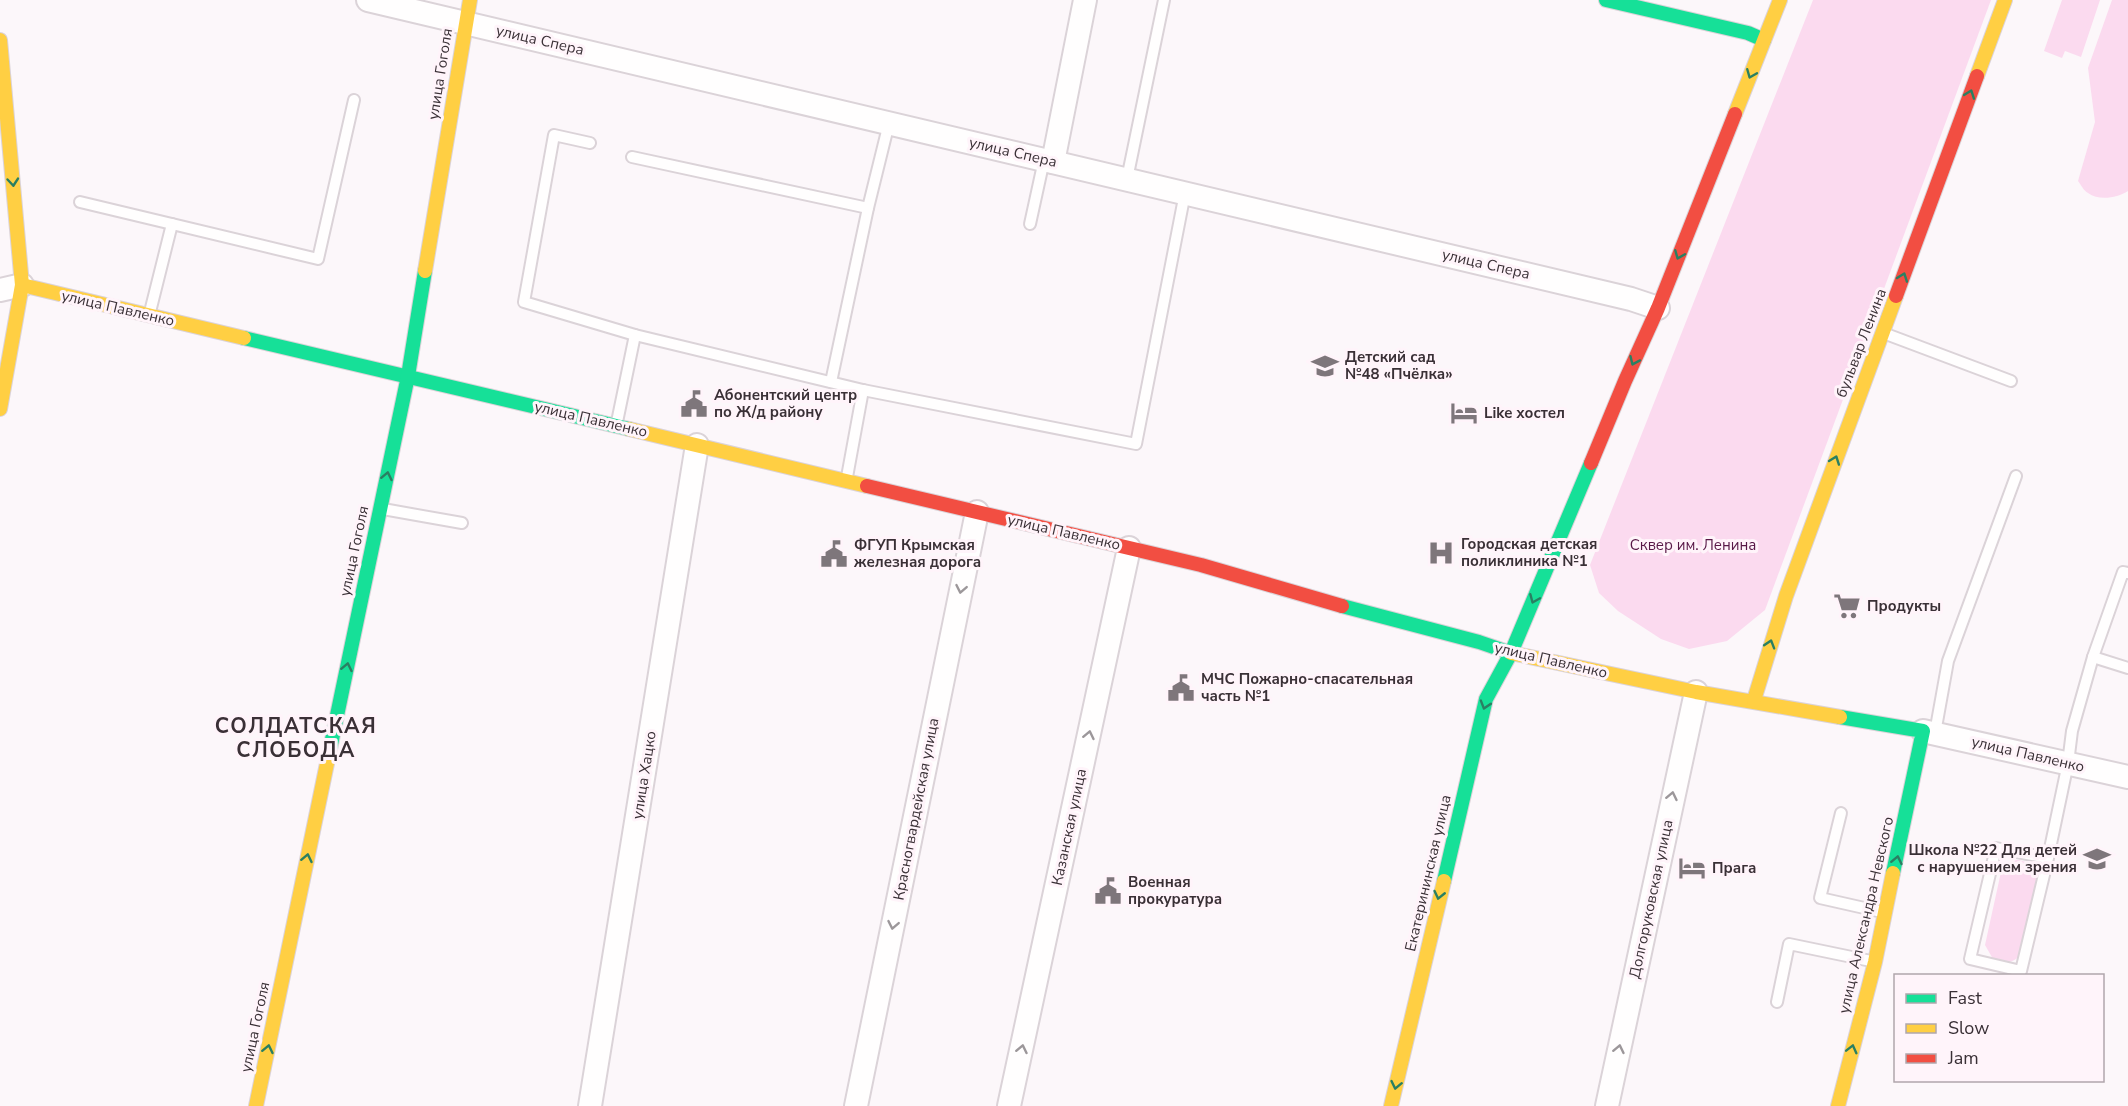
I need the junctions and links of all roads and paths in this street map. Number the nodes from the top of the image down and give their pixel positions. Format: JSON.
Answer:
{"nodes":[{"id":1,"x":368,"y":0,"type":"edge"},
{"id":2,"x":470,"y":0,"type":"edge"},
{"id":3,"x":1085,"y":0,"type":"edge"},
{"id":4,"x":1164,"y":0,"type":"edge"},
{"id":5,"x":1606,"y":0,"type":"edge"},
{"id":6,"x":1780,"y":0,"type":"edge"},
{"id":7,"x":2006,"y":0,"type":"edge"},
{"id":8,"x":465,"y":22,"type":"junction"},
{"id":9,"x":0,"y":40,"type":"edge"},
{"id":10,"x":1764,"y":40,"type":"junction"},
{"id":11,"x":354,"y":100,"type":"dead end"},
{"id":12,"x":889,"y":123,"type":"junction"},
{"id":13,"x":590,"y":143,"type":"dead end"},
{"id":14,"x":632,"y":157,"type":"dead end"},
{"id":15,"x":1049,"y":161,"type":"junction"},
{"id":16,"x":1127,"y":179,"type":"junction"},
{"id":17,"x":1185,"y":193,"type":"junction"},
{"id":18,"x":80,"y":202,"type":"dead end"},
{"id":19,"x":868,"y":208,"type":"junction"},
{"id":20,"x":171,"y":224,"type":"junction"},
{"id":21,"x":1030,"y":224,"type":"dead end"},
{"id":22,"x":22,"y":285,"type":"junction"},
{"id":23,"x":0,"y":290,"type":"edge"},
{"id":24,"x":1658,"y":308,"type":"junction"},
{"id":25,"x":149,"y":315,"type":"junction"},
{"id":26,"x":1882,"y":333,"type":"junction"},
{"id":27,"x":635,"y":335,"type":"junction"},
{"id":28,"x":408,"y":376,"type":"junction"},
{"id":29,"x":2011,"y":381,"type":"dead end"},
{"id":30,"x":831,"y":382,"type":"junction"},
{"id":31,"x":863,"y":390,"type":"junction"},
{"id":32,"x":0,"y":409,"type":"edge"},
{"id":33,"x":616,"y":425,"type":"junction"},
{"id":34,"x":697,"y":445,"type":"junction"},
{"id":35,"x":2016,"y":476,"type":"dead end"},
{"id":36,"x":846,"y":480,"type":"junction"},
{"id":37,"x":380,"y":508,"type":"junction"},
{"id":38,"x":976,"y":512,"type":"junction"},
{"id":39,"x":462,"y":523,"type":"dead end"},
{"id":40,"x":1129,"y":548,"type":"junction"},
{"id":41,"x":2128,"y":573,"type":"edge"},
{"id":42,"x":1511,"y":653,"type":"junction"},
{"id":43,"x":2093,"y":657,"type":"junction"},
{"id":44,"x":2128,"y":668,"type":"edge"},
{"id":45,"x":1696,"y":692,"type":"junction"},
{"id":46,"x":1754,"y":700,"type":"junction"},
{"id":47,"x":1929,"y":732,"type":"junction"},
{"id":48,"x":2068,"y":763,"type":"junction"},
{"id":49,"x":2128,"y":777,"type":"edge"},
{"id":50,"x":1841,"y":813,"type":"dead end"},
{"id":51,"x":2048,"y":858,"type":"junction"},
{"id":52,"x":1886,"y":912,"type":"junction"},
{"id":53,"x":1875,"y":962,"type":"junction"},
{"id":54,"x":1776,"y":1002,"type":"dead end"},
{"id":55,"x":256,"y":1106,"type":"edge"},
{"id":56,"x":590,"y":1106,"type":"edge"},
{"id":57,"x":856,"y":1106,"type":"edge"},
{"id":58,"x":1009,"y":1106,"type":"edge"},
{"id":59,"x":1391,"y":1106,"type":"edge"},
{"id":60,"x":1607,"y":1106,"type":"edge"},
{"id":61,"x":1838,"y":1106,"type":"edge"}],
"edges":[{"from":1,"to":8,"type":"street","name":"улица Спера"},
{"from":2,"to":8,"type":"main road","name":"улица Гоголя"},
{"from":3,"to":15,"type":"street"},
{"from":4,"to":16,"type":"lane"},
{"from":5,"to":10,"type":"main road"},
{"from":6,"to":10,"type":"main road"},
{"from":26,"to":7,"type":"main road","name":"бульвар Ленина","one_way":true},
{"from":8,"to":12,"type":"street","name":"улица Спера"},
{"from":8,"to":28,"type":"main road","name":"улица Гоголя"},
{"from":9,"to":22,"type":"main road","one_way":true},
{"from":10,"to":24,"type":"main road","one_way":true},
{"from":11,"to":20,"type":"lane"},
{"from":12,"to":15,"type":"street","name":"улица Спера"},
{"from":12,"to":19,"type":"lane"},
{"from":13,"to":27,"type":"lane"},
{"from":14,"to":19,"type":"lane"},
{"from":15,"to":16,"type":"street","name":"улица Спера"},
{"from":15,"to":21,"type":"lane"},
{"from":16,"to":17,"type":"street","name":"улица Спера"},
{"from":17,"to":24,"type":"street","name":"улица Спера"},
{"from":17,"to":31,"type":"lane"},
{"from":18,"to":20,"type":"lane"},
{"from":19,"to":30,"type":"lane"},
{"from":20,"to":25,"type":"lane"},
{"from":22,"to":23,"type":"street","name":"улица Павленко"},
{"from":22,"to":25,"type":"main road","name":"улица Павленко"},
{"from":22,"to":32,"type":"main road"},
{"from":24,"to":42,"type":"main road","one_way":true},
{"from":25,"to":28,"type":"main road","name":"улица Павленко"},
{"from":26,"to":29,"type":"lane"},
{"from":46,"to":26,"type":"main road","name":"бульвар Ленина","one_way":true},
{"from":27,"to":30,"type":"lane"},
{"from":27,"to":33,"type":"lane"},
{"from":28,"to":33,"type":"main road","name":"улица Павленко"},
{"from":37,"to":28,"type":"main road","name":"улица Гоголя","one_way":true},
{"from":30,"to":31,"type":"lane"},
{"from":31,"to":36,"type":"lane"},
{"from":33,"to":34,"type":"main road","name":"улица Павленко"},
{"from":34,"to":36,"type":"main road","name":"улица Павленко"},
{"from":34,"to":56,"type":"street","name":"улица Хацко"},
{"from":35,"to":47,"type":"lane"},
{"from":36,"to":38,"type":"main road","name":"улица Павленко"},
{"from":37,"to":39,"type":"lane"},
{"from":55,"to":37,"type":"main road","name":"улица Гоголя","one_way":true},
{"from":38,"to":40,"type":"main road","name":"улица Павленко"},
{"from":38,"to":57,"type":"street","name":"Красногвардейская улица","one_way":true},
{"from":40,"to":42,"type":"main road","name":"улица Павленко"},
{"from":58,"to":40,"type":"street","name":"Казанская улица","one_way":true},
{"from":41,"to":43,"type":"lane"},
{"from":42,"to":45,"type":"main road","name":"улица Павленко"},
{"from":42,"to":59,"type":"main road","name":"Екатерининская улица","one_way":true},
{"from":43,"to":44,"type":"lane"},
{"from":43,"to":48,"type":"lane"},
{"from":45,"to":46,"type":"main road","name":"улица Павленко"},
{"from":60,"to":45,"type":"street","name":"Долгоруковская улица","one_way":true},
{"from":46,"to":47,"type":"main road","name":"улица Павленко"},
{"from":47,"to":48,"type":"street","name":"улица Павленко"},
{"from":52,"to":47,"type":"main road","name":"улица Александра Невского","one_way":true},
{"from":48,"to":49,"type":"street","name":"улица Павленко"},
{"from":48,"to":51,"type":"lane"},
{"from":50,"to":52,"type":"lane"},
{"from":51,"to":51,"type":"lane"},
{"from":52,"to":53,"type":"main road","name":"улица Александра Невского"},
{"from":53,"to":54,"type":"lane"},
{"from":61,"to":53,"type":"main road","name":"улица Александра Невского","one_way":true}]}
